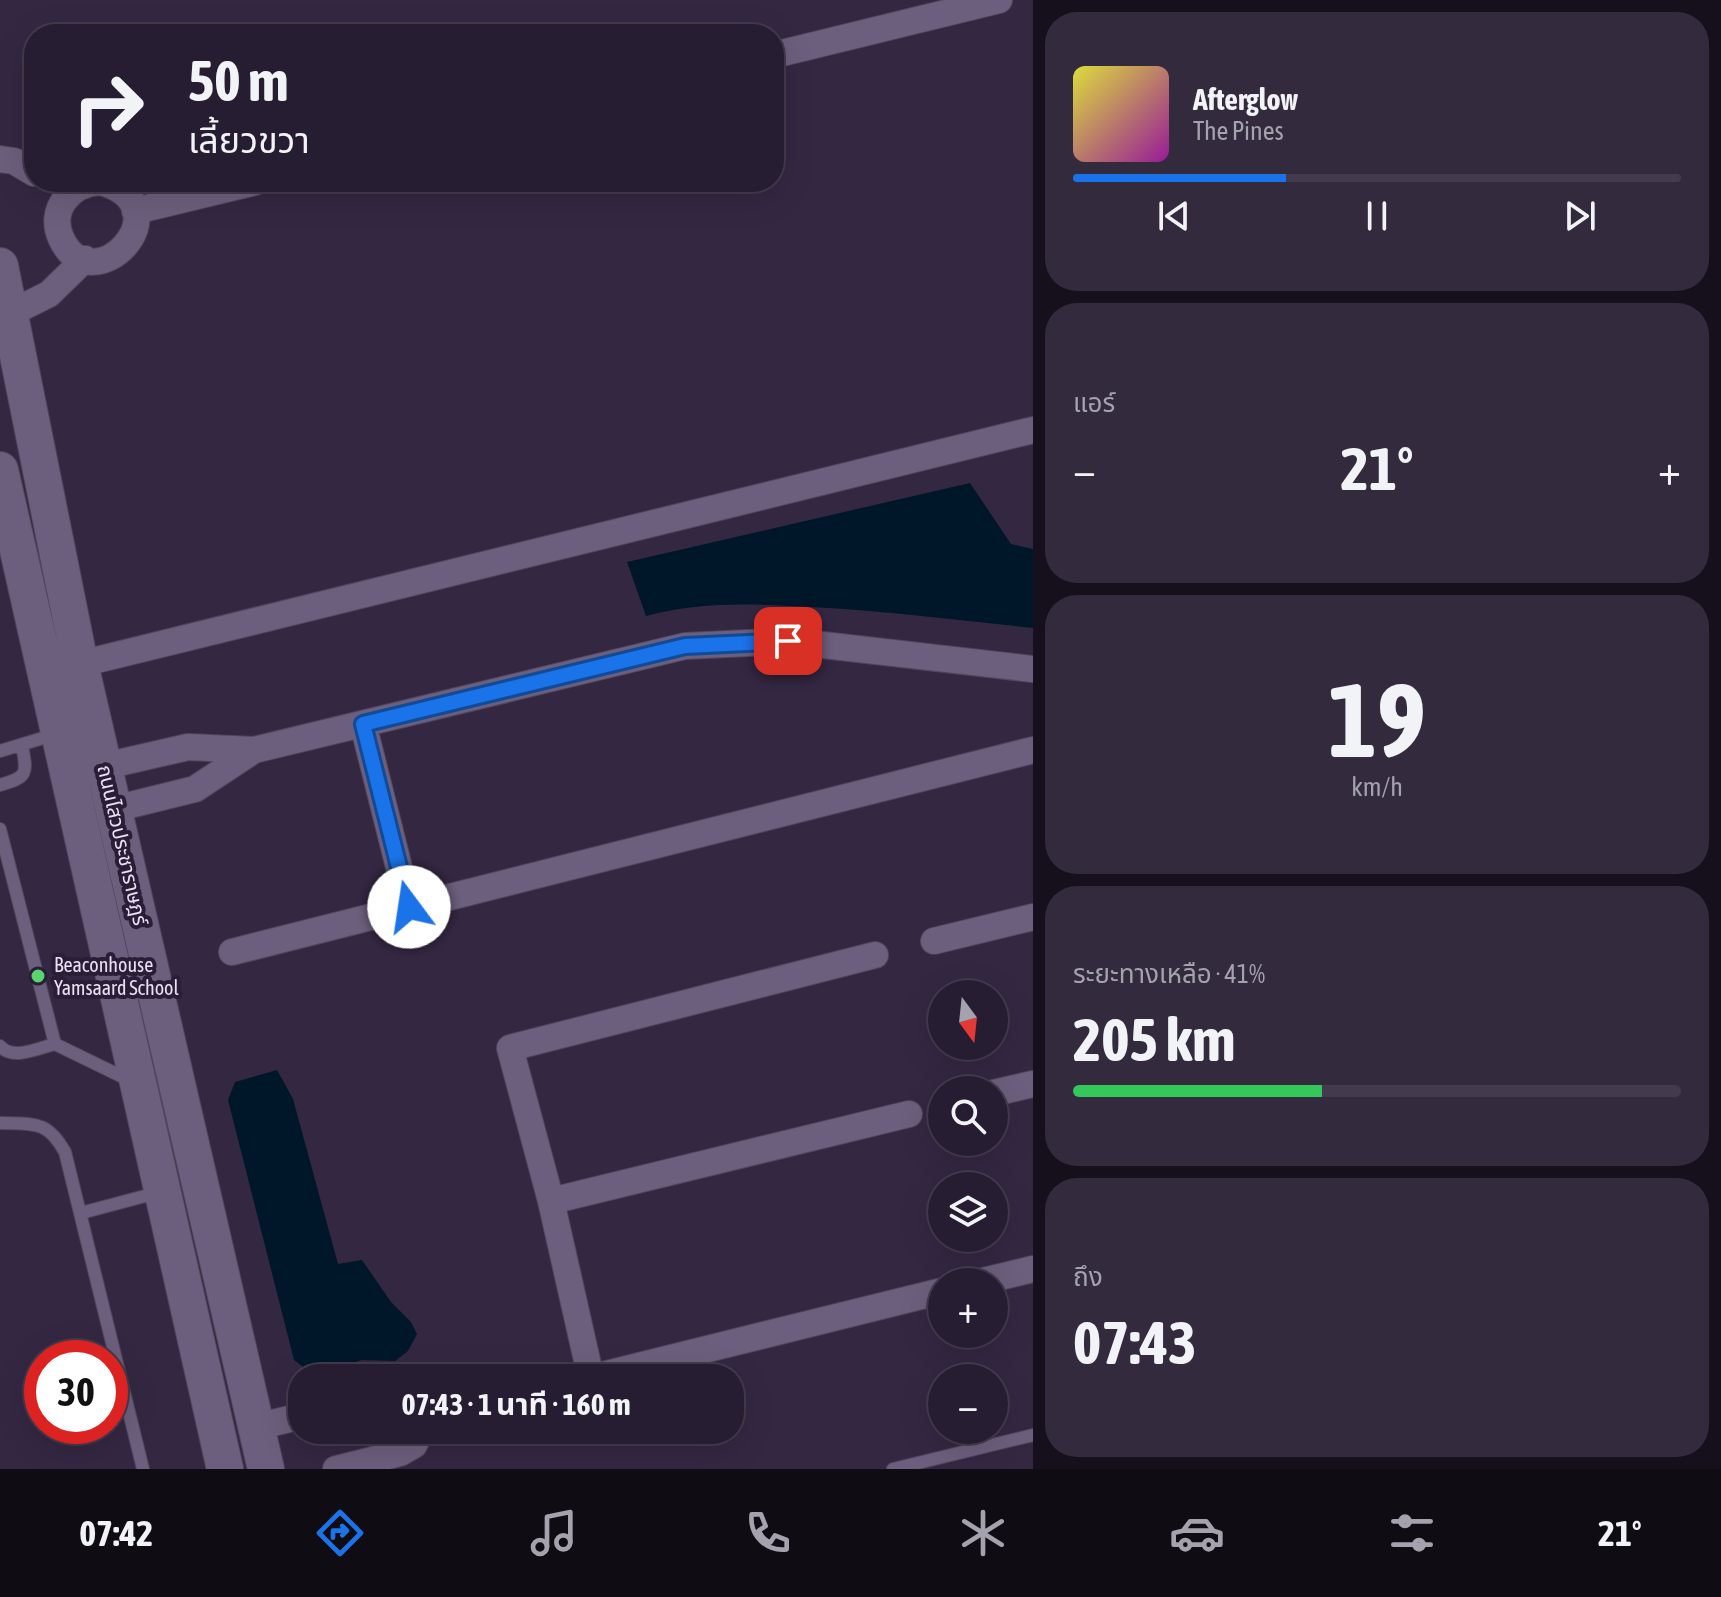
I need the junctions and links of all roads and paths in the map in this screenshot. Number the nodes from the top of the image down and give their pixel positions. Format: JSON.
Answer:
{"nodes":[{"id":1,"x":999,"y":0,"type":"edge"},
{"id":2,"x":784,"y":53,"type":"edge"},
{"id":3,"x":0,"y":159,"type":"edge"},
{"id":4,"x":24,"y":167,"type":"edge"},
{"id":5,"x":60,"y":192,"type":"edge"},
{"id":6,"x":123,"y":192,"type":"edge"},
{"id":7,"x":214,"y":192,"type":"edge"},
{"id":8,"x":135,"y":211,"type":"junction"},
{"id":9,"x":85,"y":259,"type":"junction"},
{"id":10,"x":0,"y":266,"type":"edge"},
{"id":11,"x":11,"y":313,"type":"junction"},
{"id":12,"x":1033,"y":430,"type":"edge"},
{"id":13,"x":0,"y":470,"type":"edge"},
{"id":14,"x":8,"y":548,"type":"edge"},
{"id":15,"x":80,"y":664,"type":"junction"},
{"id":16,"x":1033,"y":669,"type":"edge"},
{"id":17,"x":363,"y":724,"type":"junction"},
{"id":18,"x":59,"y":733,"type":"junction"},
{"id":19,"x":22,"y":745,"type":"junction"},
{"id":20,"x":254,"y":750,"type":"junction"},
{"id":21,"x":1033,"y":750,"type":"edge"},
{"id":22,"x":0,"y":751,"type":"edge"},
{"id":23,"x":105,"y":766,"type":"junction"},
{"id":24,"x":0,"y":785,"type":"edge"},
{"id":25,"x":114,"y":809,"type":"junction"},
{"id":26,"x":0,"y":829,"type":"edge"},
{"id":27,"x":409,"y":907,"type":"junction"},
{"id":28,"x":1033,"y":917,"type":"edge"},
{"id":29,"x":934,"y":941,"type":"dead end"},
{"id":30,"x":232,"y":952,"type":"dead end"},
{"id":31,"x":875,"y":955,"type":"dead end"},
{"id":32,"x":55,"y":1044,"type":"junction"},
{"id":33,"x":0,"y":1046,"type":"edge"},
{"id":34,"x":1033,"y":1084,"type":"edge"},
{"id":35,"x":139,"y":1085,"type":"junction"},
{"id":36,"x":1008,"y":1090,"type":"edge"},
{"id":37,"x":909,"y":1114,"type":"dead end"},
{"id":38,"x":0,"y":1123,"type":"edge"},
{"id":39,"x":163,"y":1191,"type":"junction"},
{"id":40,"x":551,"y":1201,"type":"junction"},
{"id":41,"x":81,"y":1213,"type":"junction"},
{"id":42,"x":1033,"y":1269,"type":"edge"},
{"id":43,"x":1008,"y":1275,"type":"edge"},
{"id":44,"x":928,"y":1294,"type":"edge"},
{"id":45,"x":587,"y":1364,"type":"edge"},
{"id":46,"x":647,"y":1364,"type":"edge"},
{"id":47,"x":288,"y":1419,"type":"edge"},
{"id":48,"x":256,"y":1427,"type":"junction"},
{"id":49,"x":1033,"y":1435,"type":"edge"},
{"id":50,"x":414,"y":1444,"type":"edge"},
{"id":51,"x":143,"y":1469,"type":"edge"},
{"id":52,"x":225,"y":1469,"type":"edge"},
{"id":53,"x":266,"y":1469,"type":"edge"},
{"id":54,"x":336,"y":1469,"type":"edge"},
{"id":55,"x":893,"y":1469,"type":"edge"}],
"edges":[{"from":1,"to":2,"type":"street"},
{"from":3,"to":4,"type":"street"},
{"from":5,"to":9,"type":"street"},
{"from":6,"to":8,"type":"street"},
{"from":7,"to":8,"type":"street"},
{"from":8,"to":9,"type":"street"},
{"from":9,"to":11,"type":"street"},
{"from":10,"to":11,"type":"main road","name":"ถนนไสวประชาราษฎร์"},
{"from":11,"to":15,"type":"main road","name":"ถนนไสวประชาราษฎร์"},
{"from":12,"to":15,"type":"street"},
{"from":13,"to":14,"type":"main road","name":"ถนนไสวประชาราษฎร์"},
{"from":14,"to":18,"type":"main road","name":"ถนนไสวประชาราษฎร์"},
{"from":15,"to":23,"type":"main road","name":"ถนนไสวประชาราษฎร์"},
{"from":16,"to":17,"type":"street"},
{"from":17,"to":20,"type":"street"},
{"from":17,"to":27,"type":"street"},
{"from":18,"to":19,"type":"lane"},
{"from":18,"to":35,"type":"main road","name":"ถนนไสวประชาราษฎร์"},
{"from":19,"to":22,"type":"lane"},
{"from":19,"to":24,"type":"lane"},
{"from":20,"to":23,"type":"street"},
{"from":20,"to":25,"type":"street"},
{"from":21,"to":27,"type":"street"},
{"from":23,"to":25,"type":"main road","name":"ถนนไสวประชาราษฎร์"},
{"from":25,"to":48,"type":"main road","name":"ถนนไสวประชาราษฎร์"},
{"from":26,"to":32,"type":"lane"},
{"from":27,"to":30,"type":"street"},
{"from":28,"to":29,"type":"street"},
{"from":31,"to":40,"type":"street"},
{"from":32,"to":33,"type":"lane"},
{"from":32,"to":35,"type":"lane"},
{"from":34,"to":36,"type":"street"},
{"from":35,"to":39,"type":"main road","name":"ถนนไสวประชาราษฎร์"},
{"from":37,"to":40,"type":"street"},
{"from":38,"to":41,"type":"lane"},
{"from":39,"to":41,"type":"lane"},
{"from":39,"to":52,"type":"main road","name":"ถนนไสวประชาราษฎร์"},
{"from":40,"to":45,"type":"street"},
{"from":41,"to":51,"type":"lane"},
{"from":42,"to":43,"type":"street"},
{"from":44,"to":46,"type":"street"},
{"from":47,"to":48,"type":"street"},
{"from":48,"to":53,"type":"main road","name":"ถนนไสวประชาราษฎร์"},
{"from":49,"to":55,"type":"lane"},
{"from":50,"to":54,"type":"street"}]}
